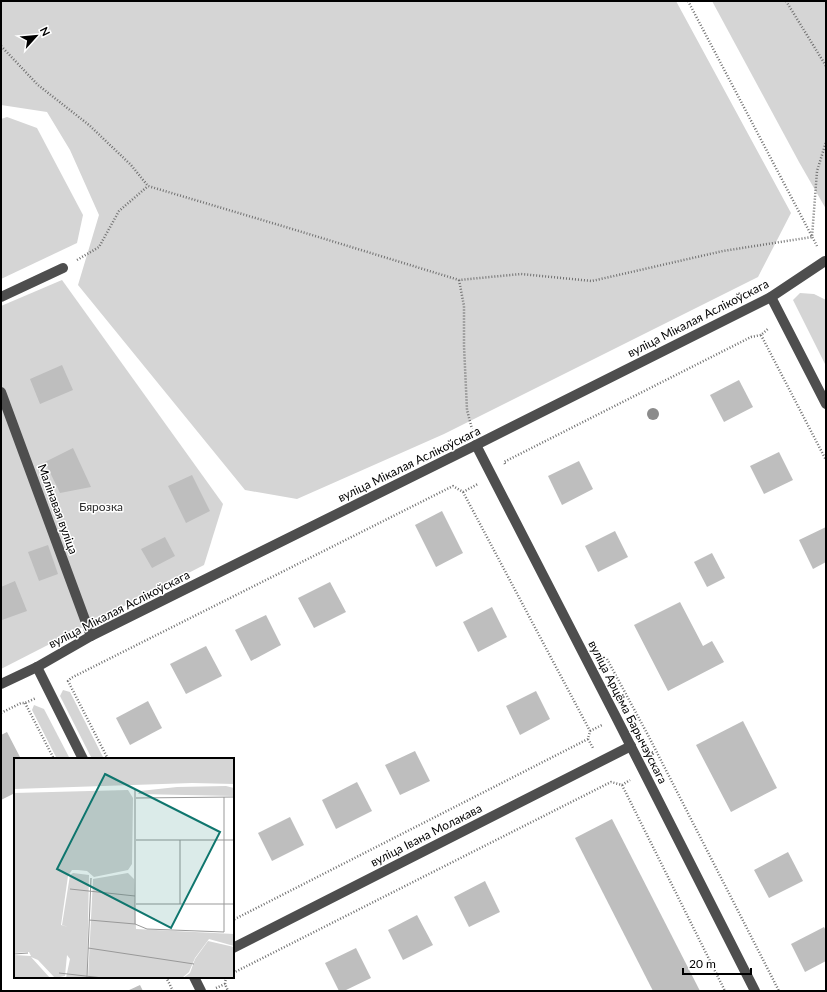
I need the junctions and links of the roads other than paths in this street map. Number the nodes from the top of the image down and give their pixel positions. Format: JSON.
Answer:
{"nodes":[{"id":1,"x":825,"y":261,"type":"edge"},
{"id":2,"x":63,"y":268,"type":"road end"},
{"id":3,"x":771,"y":297,"type":"junction"},
{"id":4,"x":1,"y":298,"type":"edge"},
{"id":5,"x":1,"y":392,"type":"edge"},
{"id":6,"x":826,"y":404,"type":"edge"},
{"id":7,"x":476,"y":445,"type":"junction"},
{"id":8,"x":91,"y":636,"type":"junction"},
{"id":9,"x":37,"y":667,"type":"junction"},
{"id":10,"x":1,"y":684,"type":"edge"},
{"id":11,"x":631,"y":746,"type":"junction"},
{"id":12,"x":82,"y":758,"type":"edge"},
{"id":13,"x":234,"y":947,"type":"edge"},
{"id":14,"x":194,"y":978,"type":"edge"},
{"id":15,"x":201,"y":991,"type":"edge"},
{"id":16,"x":755,"y":991,"type":"edge"}],
"edges":[{"from":1,"to":3,"type":"street","name":"вуліца Мікалая Аслікоўскага"},
{"from":2,"to":4,"type":"street"},
{"from":3,"to":6,"type":"street"},
{"from":3,"to":7,"type":"street","name":"вуліца Мікалая Аслікоўскага"},
{"from":5,"to":8,"type":"street","name":"Малінавая вуліца"},
{"from":7,"to":8,"type":"street","name":"вуліца Мікалая Аслікоўскага"},
{"from":7,"to":11,"type":"street","name":"вуліца Арцёма Барычэўскага"},
{"from":8,"to":9,"type":"street","name":"вуліца Мікалая Аслікоўскага"},
{"from":9,"to":10,"type":"street","name":"вуліца Мікалая Аслікоўскага"},
{"from":9,"to":12,"type":"street"},
{"from":11,"to":13,"type":"street","name":"вуліца Івана Молакава"},
{"from":11,"to":16,"type":"street","name":"вуліца Арцёма Барычэўскага"},
{"from":14,"to":15,"type":"street"}]}
